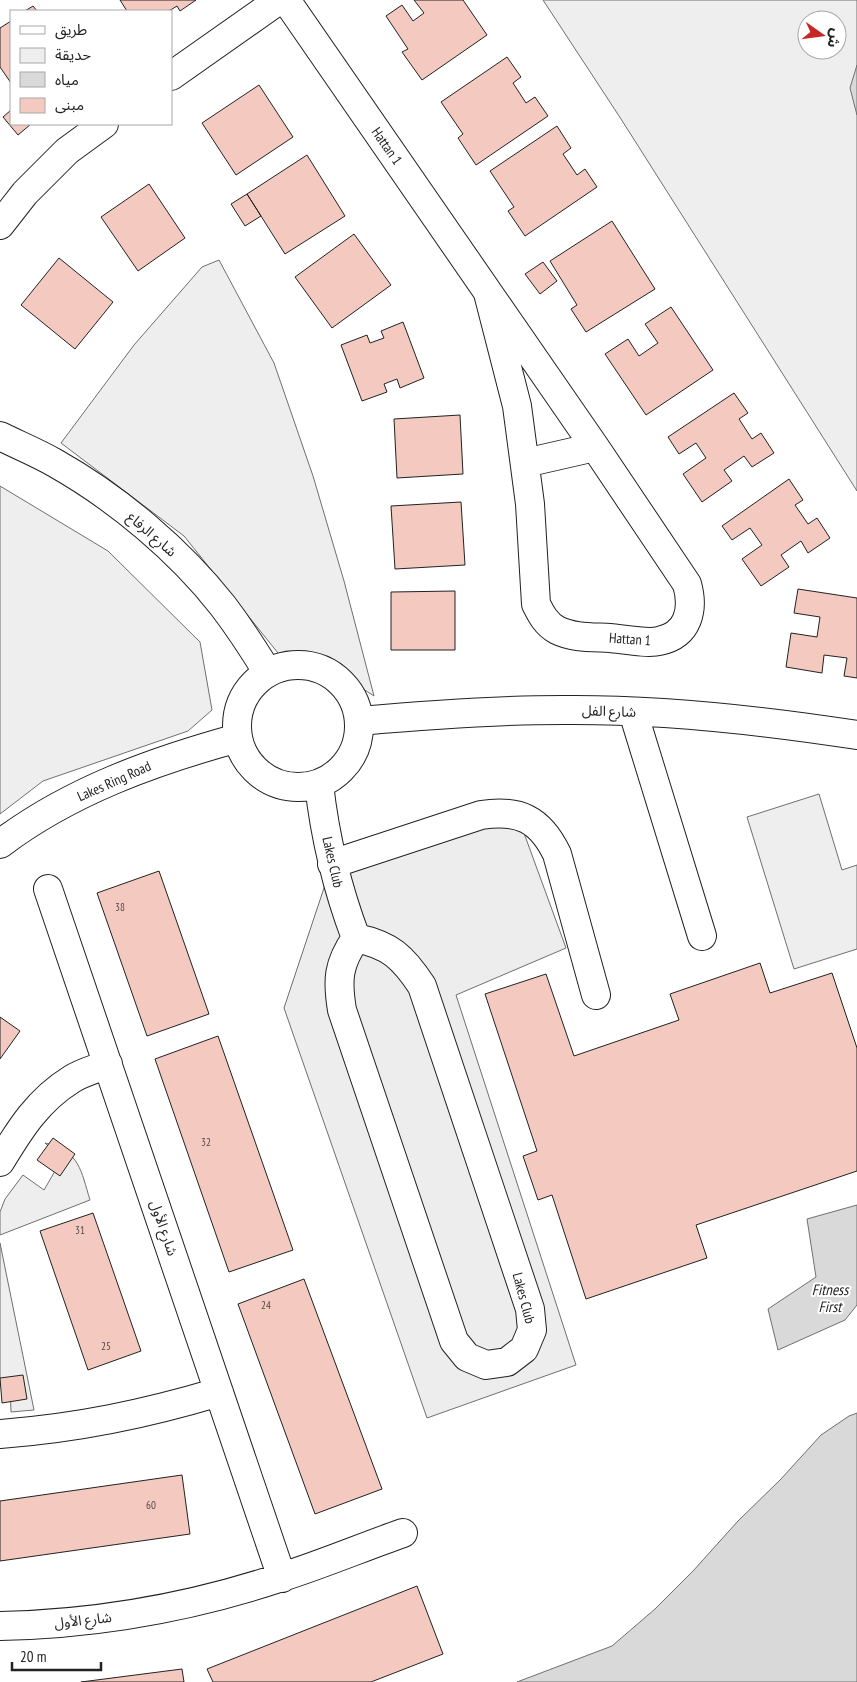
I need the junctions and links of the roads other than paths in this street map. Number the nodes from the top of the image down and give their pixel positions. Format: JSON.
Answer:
{"nodes":[{"id":1,"x":279,"y":0,"type":"edge"},
{"id":2,"x":286,"y":0,"type":"edge"},
{"id":3,"x":172,"y":75,"type":"edge"},
{"id":4,"x":103,"y":125,"type":"edge"},
{"id":5,"x":0,"y":225,"type":"edge"},
{"id":6,"x":488,"y":293,"type":"junction"},
{"id":7,"x":0,"y":436,"type":"edge"},
{"id":8,"x":595,"y":447,"type":"junction"},
{"id":9,"x":525,"y":463,"type":"junction"},
{"id":10,"x":268,"y":672,"type":"junction"},
{"id":11,"x":633,"y":712,"type":"junction"},
{"id":12,"x":360,"y":721,"type":"junction"},
{"id":13,"x":857,"y":735,"type":"edge"},
{"id":14,"x":238,"y":738,"type":"junction"},
{"id":15,"x":319,"y":784,"type":"junction"},
{"id":16,"x":0,"y":844,"type":"edge"},
{"id":17,"x":332,"y":864,"type":"junction"},
{"id":18,"x":48,"y":889,"type":"dead end"},
{"id":19,"x":702,"y":936,"type":"dead end"},
{"id":20,"x":356,"y":938,"type":"junction"},
{"id":21,"x":596,"y":995,"type":"dead end"},
{"id":22,"x":108,"y":1064,"type":"junction"},
{"id":23,"x":0,"y":1162,"type":"edge"},
{"id":24,"x":219,"y":1392,"type":"junction"},
{"id":25,"x":0,"y":1434,"type":"edge"},
{"id":26,"x":403,"y":1532,"type":"dead end"},
{"id":27,"x":282,"y":1578,"type":"junction"},
{"id":28,"x":0,"y":1626,"type":"edge"}],
"edges":[{"from":1,"to":3,"type":"street"},
{"from":2,"to":6,"type":"street","name":"Hattan 1"},
{"from":4,"to":5,"type":"street"},
{"from":6,"to":8,"type":"street","name":"Hattan 1"},
{"from":6,"to":9,"type":"street","name":"Hattan 1"},
{"from":7,"to":10,"type":"street","name":"شارع الرفاع"},
{"from":8,"to":9,"type":"street"},
{"from":8,"to":9,"type":"street","name":"Hattan 1"},
{"from":10,"to":12,"type":"street"},
{"from":10,"to":14,"type":"street"},
{"from":11,"to":12,"type":"street","name":"شارع الفل"},
{"from":11,"to":13,"type":"street","name":"شارع الفل"},
{"from":11,"to":19,"type":"street"},
{"from":12,"to":15,"type":"street"},
{"from":14,"to":15,"type":"street"},
{"from":14,"to":16,"type":"street","name":"Lakes Ring Road"},
{"from":15,"to":17,"type":"street","name":"Lakes Club"},
{"from":17,"to":20,"type":"street","name":"Lakes Club"},
{"from":17,"to":21,"type":"street"},
{"from":18,"to":22,"type":"street","name":"شارع الأول"},
{"from":20,"to":20,"type":"street","name":"Lakes Club"},
{"from":22,"to":23,"type":"street"},
{"from":22,"to":24,"type":"street","name":"شارع الأول"},
{"from":24,"to":25,"type":"street"},
{"from":24,"to":27,"type":"street","name":"شارع الأول"},
{"from":26,"to":27,"type":"street","name":"شارع الأول"},
{"from":27,"to":28,"type":"street","name":"شارع الأول"}]}
